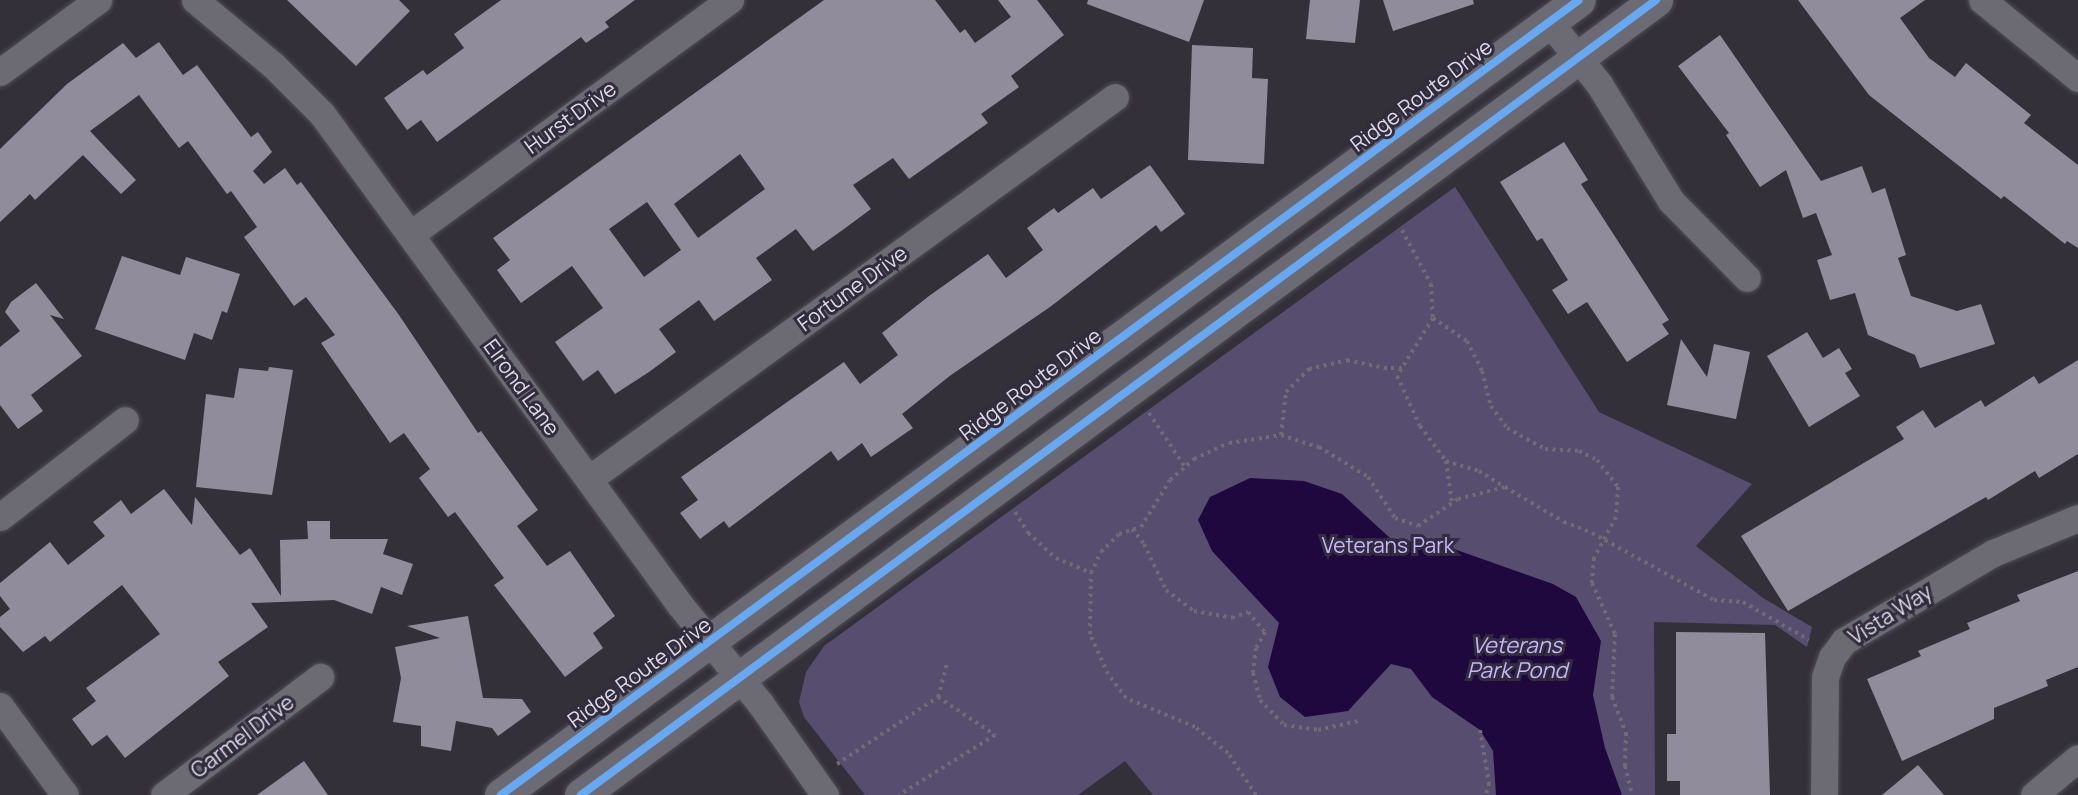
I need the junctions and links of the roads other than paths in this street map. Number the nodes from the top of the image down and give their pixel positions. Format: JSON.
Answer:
{"nodes":[{"id":1,"x":98,"y":0,"type":"edge"},
{"id":2,"x":195,"y":0,"type":"edge"},
{"id":3,"x":730,"y":0,"type":"edge"},
{"id":4,"x":1579,"y":0,"type":"edge"},
{"id":5,"x":1656,"y":0,"type":"edge"},
{"id":6,"x":1982,"y":0,"type":"edge"},
{"id":7,"x":1549,"y":22,"type":"junction"},
{"id":8,"x":1576,"y":57,"type":"junction"},
{"id":9,"x":0,"y":72,"type":"edge"},
{"id":10,"x":2078,"y":78,"type":"edge"},
{"id":11,"x":1114,"y":97,"type":"dead end"},
{"id":12,"x":411,"y":234,"type":"junction"},
{"id":13,"x":1747,"y":278,"type":"dead end"},
{"id":14,"x":126,"y":420,"type":"dead end"},
{"id":15,"x":589,"y":479,"type":"junction"},
{"id":16,"x":0,"y":517,"type":"edge"},
{"id":17,"x":2078,"y":518,"type":"edge"},
{"id":18,"x":711,"y":642,"type":"junction"},
{"id":19,"x":320,"y":677,"type":"dead end"},
{"id":20,"x":740,"y":678,"type":"junction"},
{"id":21,"x":0,"y":706,"type":"edge"},
{"id":22,"x":2078,"y":758,"type":"edge"},
{"id":23,"x":65,"y":795,"type":"edge"},
{"id":24,"x":164,"y":795,"type":"edge"},
{"id":25,"x":501,"y":795,"type":"edge"},
{"id":26,"x":581,"y":795,"type":"edge"},
{"id":27,"x":825,"y":795,"type":"edge"},
{"id":28,"x":1824,"y":795,"type":"edge"},
{"id":29,"x":2034,"y":795,"type":"edge"}],
"edges":[{"from":1,"to":9,"type":"street"},
{"from":2,"to":12,"type":"street","name":"Elrond Lane"},
{"from":3,"to":12,"type":"street","name":"Hurst Drive"},
{"from":4,"to":7,"type":"main road","name":"Ridge Route Drive"},
{"from":5,"to":8,"type":"main road"},
{"from":6,"to":10,"type":"street"},
{"from":7,"to":8,"type":"street"},
{"from":7,"to":18,"type":"main road","name":"Ridge Route Drive"},
{"from":8,"to":13,"type":"street"},
{"from":8,"to":20,"type":"main road"},
{"from":11,"to":15,"type":"street","name":"Fortune Drive"},
{"from":12,"to":15,"type":"street","name":"Elrond Lane"},
{"from":14,"to":16,"type":"street"},
{"from":15,"to":18,"type":"street","name":"Elrond Lane"},
{"from":17,"to":28,"type":"street","name":"Vista Way"},
{"from":18,"to":20,"type":"street","name":"Elrond Lane"},
{"from":18,"to":25,"type":"main road","name":"Ridge Route Drive"},
{"from":19,"to":24,"type":"street","name":"Carmel Drive"},
{"from":20,"to":26,"type":"main road"},
{"from":20,"to":27,"type":"street","name":"Elrond Lane"},
{"from":21,"to":23,"type":"street"},
{"from":22,"to":29,"type":"street"}]}
